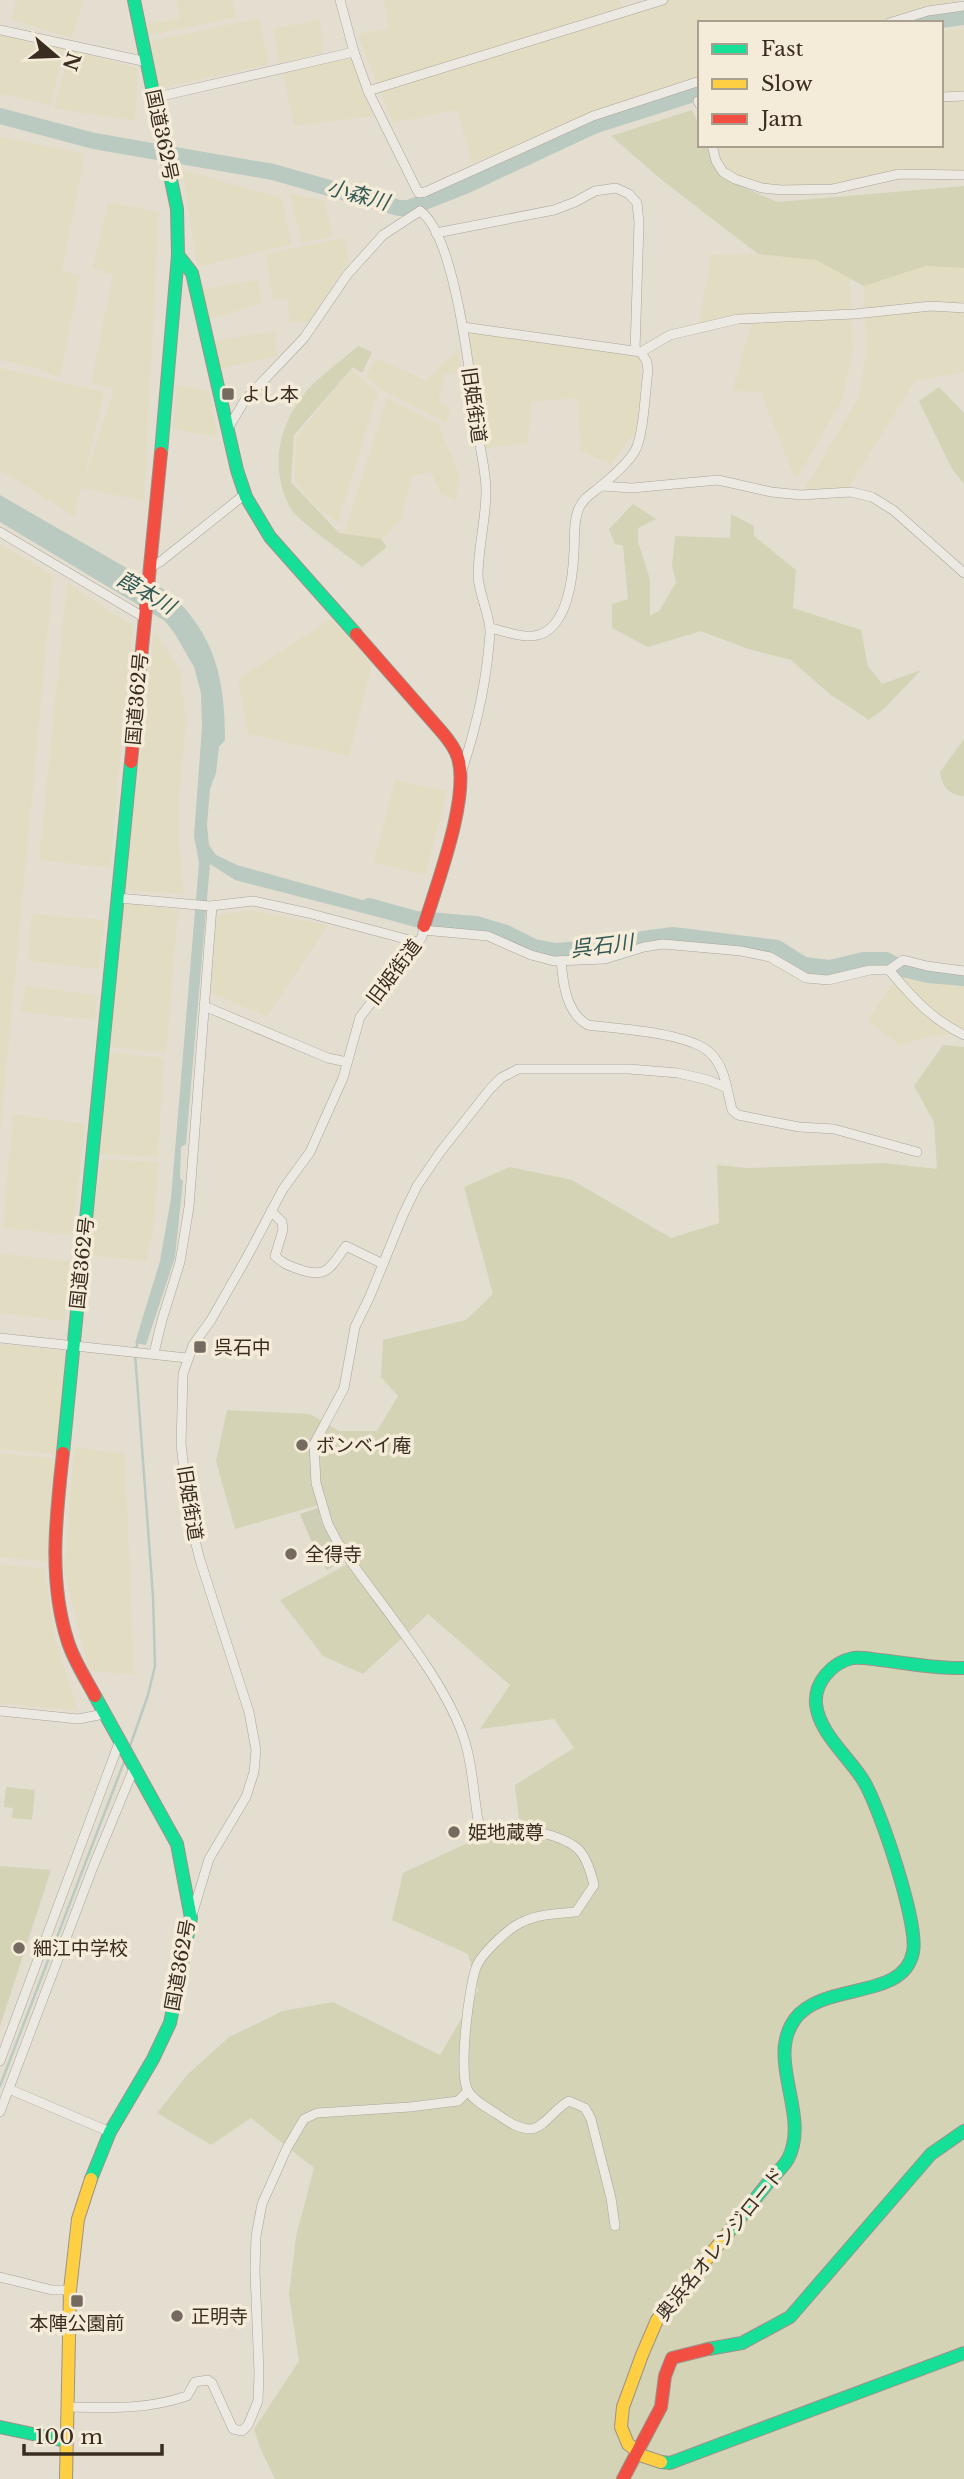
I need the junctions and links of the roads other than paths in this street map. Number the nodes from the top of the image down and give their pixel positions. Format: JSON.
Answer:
{"nodes":[{"id":1,"x":134,"y":0,"type":"edge"},
{"id":2,"x":341,"y":0,"type":"edge"},
{"id":3,"x":663,"y":0,"type":"edge"},
{"id":4,"x":958,"y":4,"type":"edge"},
{"id":5,"x":896,"y":21,"type":"edge"},
{"id":6,"x":0,"y":30,"type":"edge"},
{"id":7,"x":354,"y":52,"type":"junction"},
{"id":8,"x":147,"y":62,"type":"junction"},
{"id":9,"x":698,"y":82,"type":"edge"},
{"id":10,"x":368,"y":91,"type":"junction"},
{"id":11,"x":964,"y":96,"type":"edge"},
{"id":12,"x":943,"y":97,"type":"edge"},
{"id":13,"x":153,"y":98,"type":"junction"},
{"id":14,"x":713,"y":147,"type":"edge"},
{"id":15,"x":964,"y":174,"type":"edge"},
{"id":16,"x":425,"y":192,"type":"junction"},
{"id":17,"x":420,"y":211,"type":"junction"},
{"id":18,"x":436,"y":233,"type":"junction"},
{"id":19,"x":178,"y":255,"type":"junction"},
{"id":20,"x":964,"y":307,"type":"edge"},
{"id":21,"x":463,"y":327,"type":"junction"},
{"id":22,"x":638,"y":351,"type":"junction"},
{"id":23,"x":227,"y":430,"type":"junction"},
{"id":24,"x":601,"y":486,"type":"junction"},
{"id":25,"x":244,"y":495,"type":"junction"},
{"id":26,"x":0,"y":532,"type":"edge"},
{"id":27,"x":150,"y":570,"type":"junction"},
{"id":28,"x":964,"y":573,"type":"edge"},
{"id":29,"x":145,"y":617,"type":"junction"},
{"id":30,"x":490,"y":628,"type":"junction"},
{"id":31,"x":461,"y":775,"type":"junction"},
{"id":32,"x":118,"y":898,"type":"junction"},
{"id":33,"x":211,"y":906,"type":"junction"},
{"id":34,"x":424,"y":928,"type":"junction"},
{"id":35,"x":417,"y":942,"type":"junction"},
{"id":36,"x":561,"y":961,"type":"junction"},
{"id":37,"x":889,"y":969,"type":"junction"},
{"id":38,"x":964,"y":971,"type":"edge"},
{"id":39,"x":204,"y":1006,"type":"junction"},
{"id":40,"x":964,"y":1035,"type":"edge"},
{"id":41,"x":347,"y":1062,"type":"junction"},
{"id":42,"x":727,"y":1088,"type":"junction"},
{"id":43,"x":916,"y":1152,"type":"dead end"},
{"id":44,"x":271,"y":1211,"type":"junction"},
{"id":45,"x":383,"y":1264,"type":"junction"},
{"id":46,"x":0,"y":1338,"type":"edge"},
{"id":47,"x":74,"y":1345,"type":"junction"},
{"id":48,"x":152,"y":1353,"type":"junction"},
{"id":49,"x":187,"y":1358,"type":"junction"},
{"id":50,"x":964,"y":1668,"type":"edge"},
{"id":51,"x":0,"y":1711,"type":"edge"},
{"id":52,"x":104,"y":1714,"type":"junction"},
{"id":53,"x":120,"y":1741,"type":"junction"},
{"id":54,"x":135,"y":1767,"type":"junction"},
{"id":55,"x":191,"y":1918,"type":"junction"},
{"id":56,"x":3,"y":2045,"type":"edge"},
{"id":57,"x":23,"y":2052,"type":"junction"},
{"id":58,"x":0,"y":2061,"type":"edge"},
{"id":59,"x":9,"y":2089,"type":"junction"},
{"id":60,"x":468,"y":2091,"type":"junction"},
{"id":61,"x":0,"y":2112,"type":"edge"},
{"id":62,"x":964,"y":2131,"type":"edge"},
{"id":63,"x":110,"y":2132,"type":"junction"},
{"id":64,"x":615,"y":2225,"type":"dead end"},
{"id":65,"x":0,"y":2277,"type":"edge"},
{"id":66,"x":70,"y":2290,"type":"junction"},
{"id":67,"x":964,"y":2353,"type":"edge"},
{"id":68,"x":69,"y":2407,"type":"junction"},
{"id":69,"x":0,"y":2427,"type":"edge"},
{"id":70,"x":66,"y":2441,"type":"junction"},
{"id":71,"x":636,"y":2453,"type":"junction"},
{"id":72,"x":66,"y":2479,"type":"edge"},
{"id":73,"x":623,"y":2479,"type":"edge"}],
"edges":[{"from":1,"to":8,"type":"main road","name":"国道362号"},
{"from":2,"to":7,"type":"street"},
{"from":3,"to":10,"type":"street"},
{"from":4,"to":5,"type":"street"},
{"from":6,"to":8,"type":"street"},
{"from":7,"to":10,"type":"street"},
{"from":7,"to":13,"type":"street"},
{"from":8,"to":13,"type":"main road","name":"国道362号"},
{"from":9,"to":16,"type":"street"},
{"from":10,"to":16,"type":"street"},
{"from":11,"to":12,"type":"street"},
{"from":13,"to":19,"type":"main road","name":"国道362号"},
{"from":14,"to":15,"type":"street"},
{"from":16,"to":17,"type":"street"},
{"from":17,"to":18,"type":"street","name":"旧姫街道"},
{"from":17,"to":23,"type":"street"},
{"from":18,"to":21,"type":"street","name":"旧姫街道"},
{"from":18,"to":22,"type":"street"},
{"from":19,"to":23,"type":"main road"},
{"from":19,"to":27,"type":"main road","name":"国道362号"},
{"from":20,"to":22,"type":"street"},
{"from":21,"to":22,"type":"street"},
{"from":21,"to":30,"type":"street","name":"旧姫街道"},
{"from":22,"to":24,"type":"street"},
{"from":23,"to":25,"type":"main road"},
{"from":24,"to":28,"type":"street"},
{"from":24,"to":30,"type":"street"},
{"from":25,"to":27,"type":"street"},
{"from":25,"to":31,"type":"main road"},
{"from":26,"to":29,"type":"street"},
{"from":27,"to":29,"type":"main road","name":"国道362号"},
{"from":29,"to":32,"type":"main road","name":"国道362号"},
{"from":30,"to":31,"type":"street","name":"旧姫街道"},
{"from":31,"to":34,"type":"main road","name":"旧姫街道"},
{"from":32,"to":33,"type":"street"},
{"from":32,"to":47,"type":"main road","name":"国道362号"},
{"from":33,"to":35,"type":"street"},
{"from":33,"to":39,"type":"street"},
{"from":34,"to":35,"type":"street","name":"旧姫街道"},
{"from":34,"to":36,"type":"street"},
{"from":35,"to":41,"type":"street","name":"旧姫街道"},
{"from":36,"to":37,"type":"street"},
{"from":36,"to":42,"type":"street"},
{"from":37,"to":38,"type":"street"},
{"from":37,"to":40,"type":"street"},
{"from":39,"to":41,"type":"street"},
{"from":39,"to":48,"type":"street"},
{"from":41,"to":44,"type":"street","name":"旧姫街道"},
{"from":42,"to":43,"type":"street"},
{"from":42,"to":45,"type":"street"},
{"from":44,"to":45,"type":"street"},
{"from":44,"to":49,"type":"street","name":"旧姫街道"},
{"from":45,"to":60,"type":"street"},
{"from":46,"to":47,"type":"street"},
{"from":47,"to":48,"type":"street"},
{"from":47,"to":52,"type":"main road","name":"国道362号"},
{"from":48,"to":49,"type":"street"},
{"from":49,"to":55,"type":"street","name":"旧姫街道"},
{"from":50,"to":71,"type":"main road","name":"奥浜名オレンジロード"},
{"from":51,"to":52,"type":"street"},
{"from":52,"to":53,"type":"main road","name":"国道362号"},
{"from":53,"to":54,"type":"main road","name":"国道362号"},
{"from":53,"to":56,"type":"street"},
{"from":54,"to":55,"type":"main road","name":"国道362号"},
{"from":54,"to":57,"type":"street"},
{"from":55,"to":63,"type":"main road","name":"国道362号"},
{"from":56,"to":57,"type":"street"},
{"from":56,"to":58,"type":"street"},
{"from":57,"to":59,"type":"street"},
{"from":59,"to":61,"type":"street"},
{"from":59,"to":63,"type":"street"},
{"from":60,"to":64,"type":"street"},
{"from":60,"to":68,"type":"street"},
{"from":62,"to":71,"type":"main road"},
{"from":63,"to":66,"type":"main road","name":"国道362号"},
{"from":65,"to":66,"type":"street"},
{"from":66,"to":68,"type":"main road","name":"国道362号"},
{"from":67,"to":71,"type":"main road"},
{"from":68,"to":70,"type":"main road","name":"国道362号"},
{"from":69,"to":70,"type":"main road"},
{"from":70,"to":72,"type":"main road","name":"国道362号"},
{"from":71,"to":73,"type":"main road"}]}
